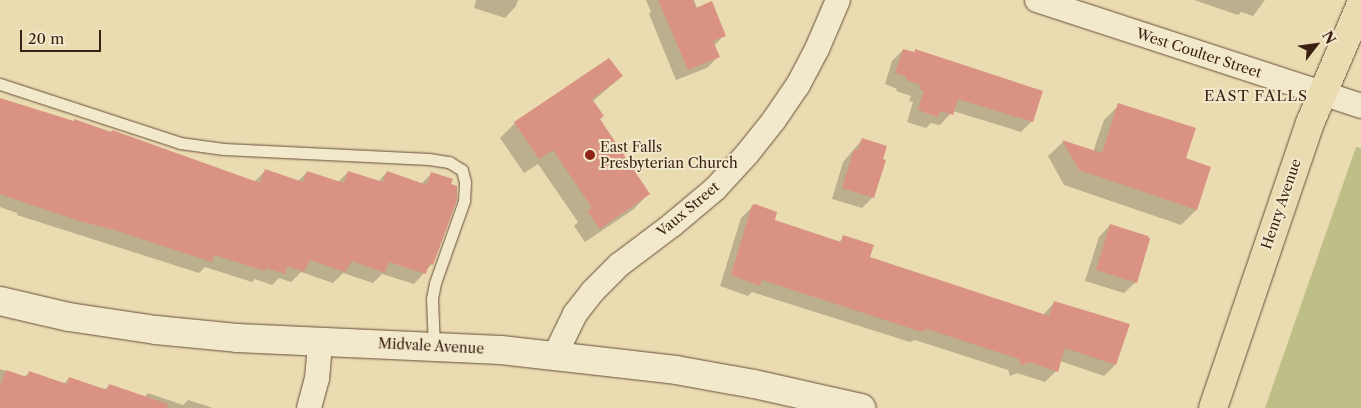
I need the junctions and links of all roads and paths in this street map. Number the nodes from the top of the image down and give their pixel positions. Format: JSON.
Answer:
{"nodes":[{"id":1,"x":838,"y":0,"type":"edge"},
{"id":2,"x":1037,"y":0,"type":"edge"},
{"id":3,"x":1361,"y":4,"type":"edge"},
{"id":4,"x":0,"y":84,"type":"edge"},
{"id":5,"x":1322,"y":93,"type":"junction"},
{"id":6,"x":1361,"y":106,"type":"edge"},
{"id":7,"x":0,"y":301,"type":"edge"},
{"id":8,"x":320,"y":341,"type":"junction"},
{"id":9,"x":434,"y":346,"type":"junction"},
{"id":10,"x":555,"y":355,"type":"junction"},
{"id":11,"x":309,"y":408,"type":"edge"},
{"id":12,"x":861,"y":408,"type":"edge"},
{"id":13,"x":1213,"y":408,"type":"edge"}],
"edges":[{"from":1,"to":10,"type":"street","name":"Vaux Street"},
{"from":2,"to":5,"type":"street","name":"West Coulter Street"},
{"from":3,"to":5,"type":"main road","name":"Henry Avenue"},
{"from":4,"to":9,"type":"lane"},
{"from":5,"to":6,"type":"street","name":"West Coulter Street"},
{"from":5,"to":13,"type":"main road","name":"Henry Avenue"},
{"from":7,"to":8,"type":"street","name":"Midvale Avenue"},
{"from":8,"to":9,"type":"street","name":"Midvale Avenue"},
{"from":8,"to":11,"type":"street"},
{"from":9,"to":10,"type":"street","name":"Midvale Avenue"},
{"from":10,"to":12,"type":"street","name":"Midvale Avenue"}]}
